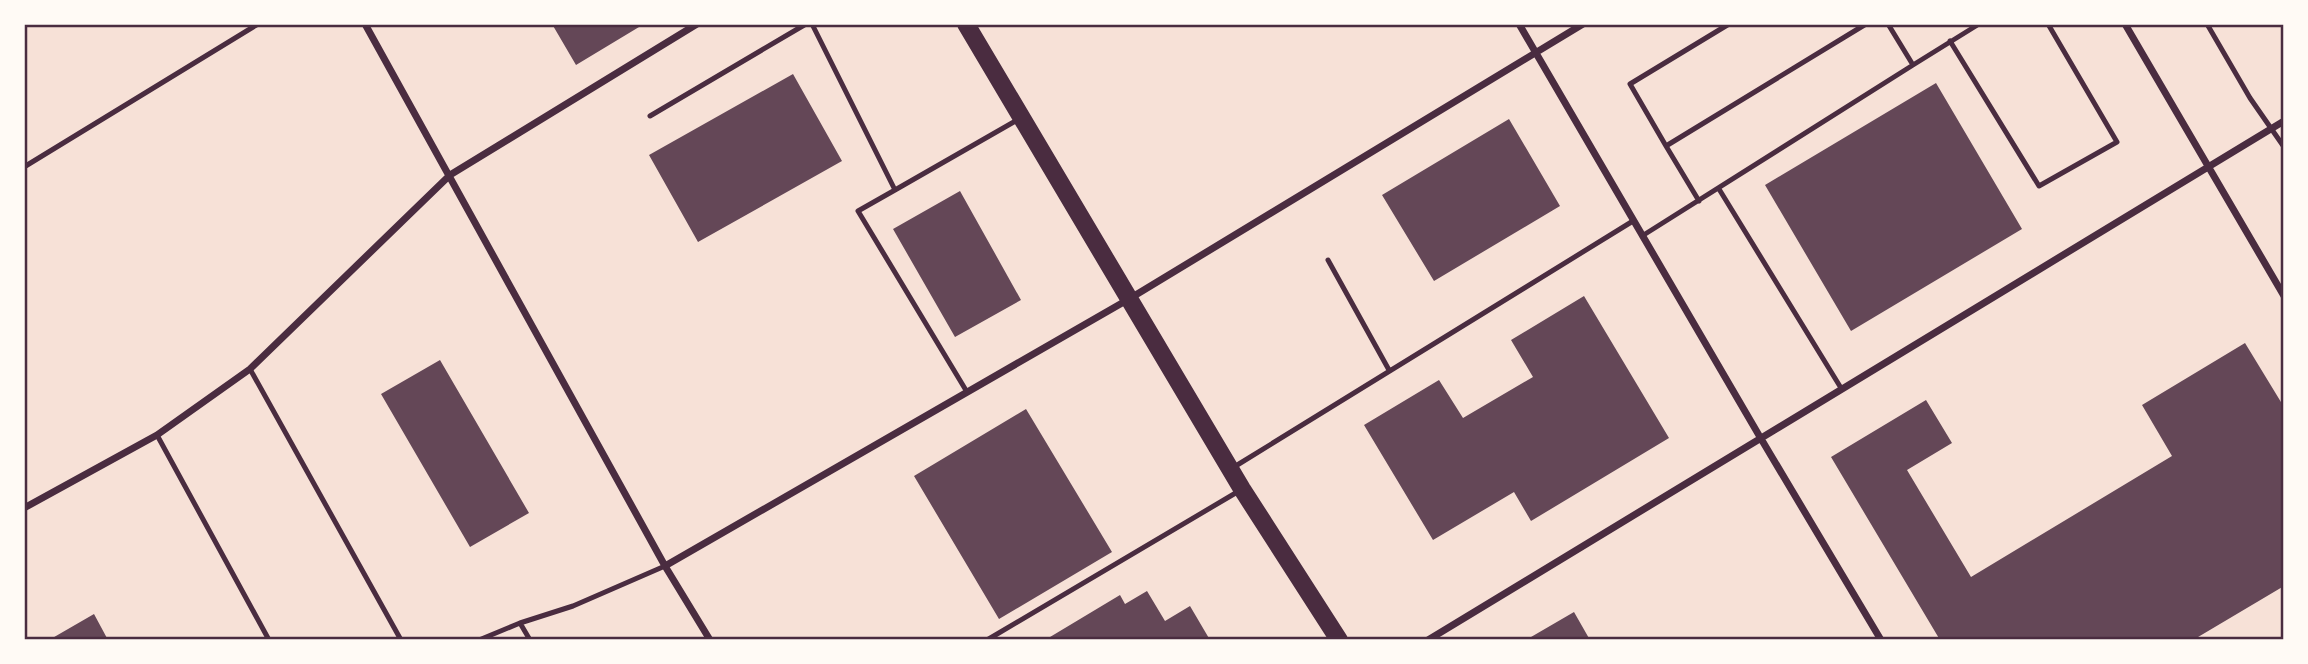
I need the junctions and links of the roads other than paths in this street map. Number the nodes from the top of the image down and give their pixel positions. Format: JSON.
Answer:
{"nodes":[{"id":1,"x":258,"y":24,"type":"edge"},
{"id":2,"x":365,"y":24,"type":"edge"},
{"id":3,"x":697,"y":24,"type":"edge"},
{"id":4,"x":806,"y":24,"type":"edge"},
{"id":5,"x":812,"y":24,"type":"edge"},
{"id":6,"x":966,"y":24,"type":"edge"},
{"id":7,"x":1518,"y":24,"type":"edge"},
{"id":8,"x":1583,"y":24,"type":"edge"},
{"id":9,"x":1729,"y":24,"type":"edge"},
{"id":10,"x":1866,"y":24,"type":"edge"},
{"id":11,"x":1888,"y":24,"type":"edge"},
{"id":12,"x":1979,"y":24,"type":"edge"},
{"id":13,"x":2048,"y":24,"type":"edge"},
{"id":14,"x":2124,"y":24,"type":"edge"},
{"id":15,"x":2207,"y":24,"type":"edge"},
{"id":16,"x":1950,"y":41,"type":"junction"},
{"id":17,"x":1536,"y":53,"type":"junction"},
{"id":18,"x":1913,"y":65,"type":"junction"},
{"id":19,"x":650,"y":116,"type":"dead end"},
{"id":20,"x":1021,"y":118,"type":"junction"},
{"id":21,"x":2284,"y":121,"type":"edge"},
{"id":22,"x":2272,"y":128,"type":"junction"},
{"id":23,"x":1666,"y":146,"type":"junction"},
{"id":24,"x":2284,"y":147,"type":"edge"},
{"id":25,"x":24,"y":167,"type":"edge"},
{"id":26,"x":2207,"y":167,"type":"junction"},
{"id":27,"x":450,"y":175,"type":"junction"},
{"id":28,"x":1719,"y":188,"type":"junction"},
{"id":29,"x":895,"y":190,"type":"junction"},
{"id":30,"x":1699,"y":201,"type":"junction"},
{"id":31,"x":1633,"y":221,"type":"junction"},
{"id":32,"x":1642,"y":236,"type":"junction"},
{"id":33,"x":1328,"y":260,"type":"dead end"},
{"id":34,"x":2284,"y":296,"type":"edge"},
{"id":35,"x":1129,"y":299,"type":"junction"},
{"id":36,"x":250,"y":369,"type":"junction"},
{"id":37,"x":1389,"y":370,"type":"junction"},
{"id":38,"x":1841,"y":388,"type":"junction"},
{"id":39,"x":967,"y":392,"type":"junction"},
{"id":40,"x":157,"y":435,"type":"junction"},
{"id":41,"x":1759,"y":438,"type":"junction"},
{"id":42,"x":1230,"y":470,"type":"junction"},
{"id":43,"x":1242,"y":489,"type":"junction"},
{"id":44,"x":24,"y":508,"type":"edge"},
{"id":45,"x":665,"y":566,"type":"junction"},
{"id":46,"x":520,"y":622,"type":"junction"},
{"id":47,"x":269,"y":639,"type":"edge"},
{"id":48,"x":401,"y":639,"type":"edge"},
{"id":49,"x":479,"y":639,"type":"edge"},
{"id":50,"x":530,"y":639,"type":"edge"},
{"id":51,"x":710,"y":639,"type":"edge"},
{"id":52,"x":987,"y":639,"type":"edge"},
{"id":53,"x":1339,"y":639,"type":"edge"},
{"id":54,"x":1428,"y":639,"type":"edge"},
{"id":55,"x":1881,"y":639,"type":"edge"}],
"edges":[{"from":1,"to":25,"type":"lane"},
{"from":2,"to":27,"type":"street"},
{"from":3,"to":27,"type":"street"},
{"from":4,"to":19,"type":"lane"},
{"from":5,"to":29,"type":"lane"},
{"from":6,"to":20,"type":"main road"},
{"from":7,"to":17,"type":"street"},
{"from":8,"to":17,"type":"street"},
{"from":9,"to":23,"type":"lane"},
{"from":10,"to":23,"type":"lane"},
{"from":11,"to":18,"type":"lane"},
{"from":12,"to":16,"type":"lane"},
{"from":13,"to":16,"type":"lane"},
{"from":14,"to":26,"type":"street"},
{"from":15,"to":22,"type":"lane"},
{"from":16,"to":18,"type":"lane"},
{"from":17,"to":31,"type":"street"},
{"from":17,"to":35,"type":"street"},
{"from":18,"to":28,"type":"lane"},
{"from":20,"to":29,"type":"lane"},
{"from":20,"to":35,"type":"main road"},
{"from":21,"to":22,"type":"street"},
{"from":22,"to":24,"type":"lane"},
{"from":22,"to":26,"type":"street"},
{"from":23,"to":30,"type":"lane"},
{"from":26,"to":34,"type":"street"},
{"from":26,"to":38,"type":"street"},
{"from":27,"to":36,"type":"street"},
{"from":27,"to":45,"type":"street"},
{"from":28,"to":30,"type":"lane"},
{"from":28,"to":38,"type":"lane"},
{"from":29,"to":39,"type":"lane"},
{"from":30,"to":32,"type":"lane"},
{"from":31,"to":32,"type":"street"},
{"from":31,"to":37,"type":"lane"},
{"from":32,"to":41,"type":"street"},
{"from":33,"to":37,"type":"lane"},
{"from":35,"to":39,"type":"street"},
{"from":35,"to":42,"type":"main road"},
{"from":36,"to":40,"type":"street"},
{"from":36,"to":48,"type":"lane"},
{"from":37,"to":42,"type":"lane"},
{"from":38,"to":41,"type":"street"},
{"from":39,"to":45,"type":"street"},
{"from":40,"to":44,"type":"street"},
{"from":40,"to":47,"type":"lane"},
{"from":41,"to":54,"type":"street"},
{"from":41,"to":55,"type":"street"},
{"from":42,"to":43,"type":"main road"},
{"from":43,"to":52,"type":"lane"},
{"from":43,"to":53,"type":"main road"},
{"from":45,"to":46,"type":"lane"},
{"from":45,"to":51,"type":"street"},
{"from":46,"to":49,"type":"lane"},
{"from":46,"to":50,"type":"lane"}]}
